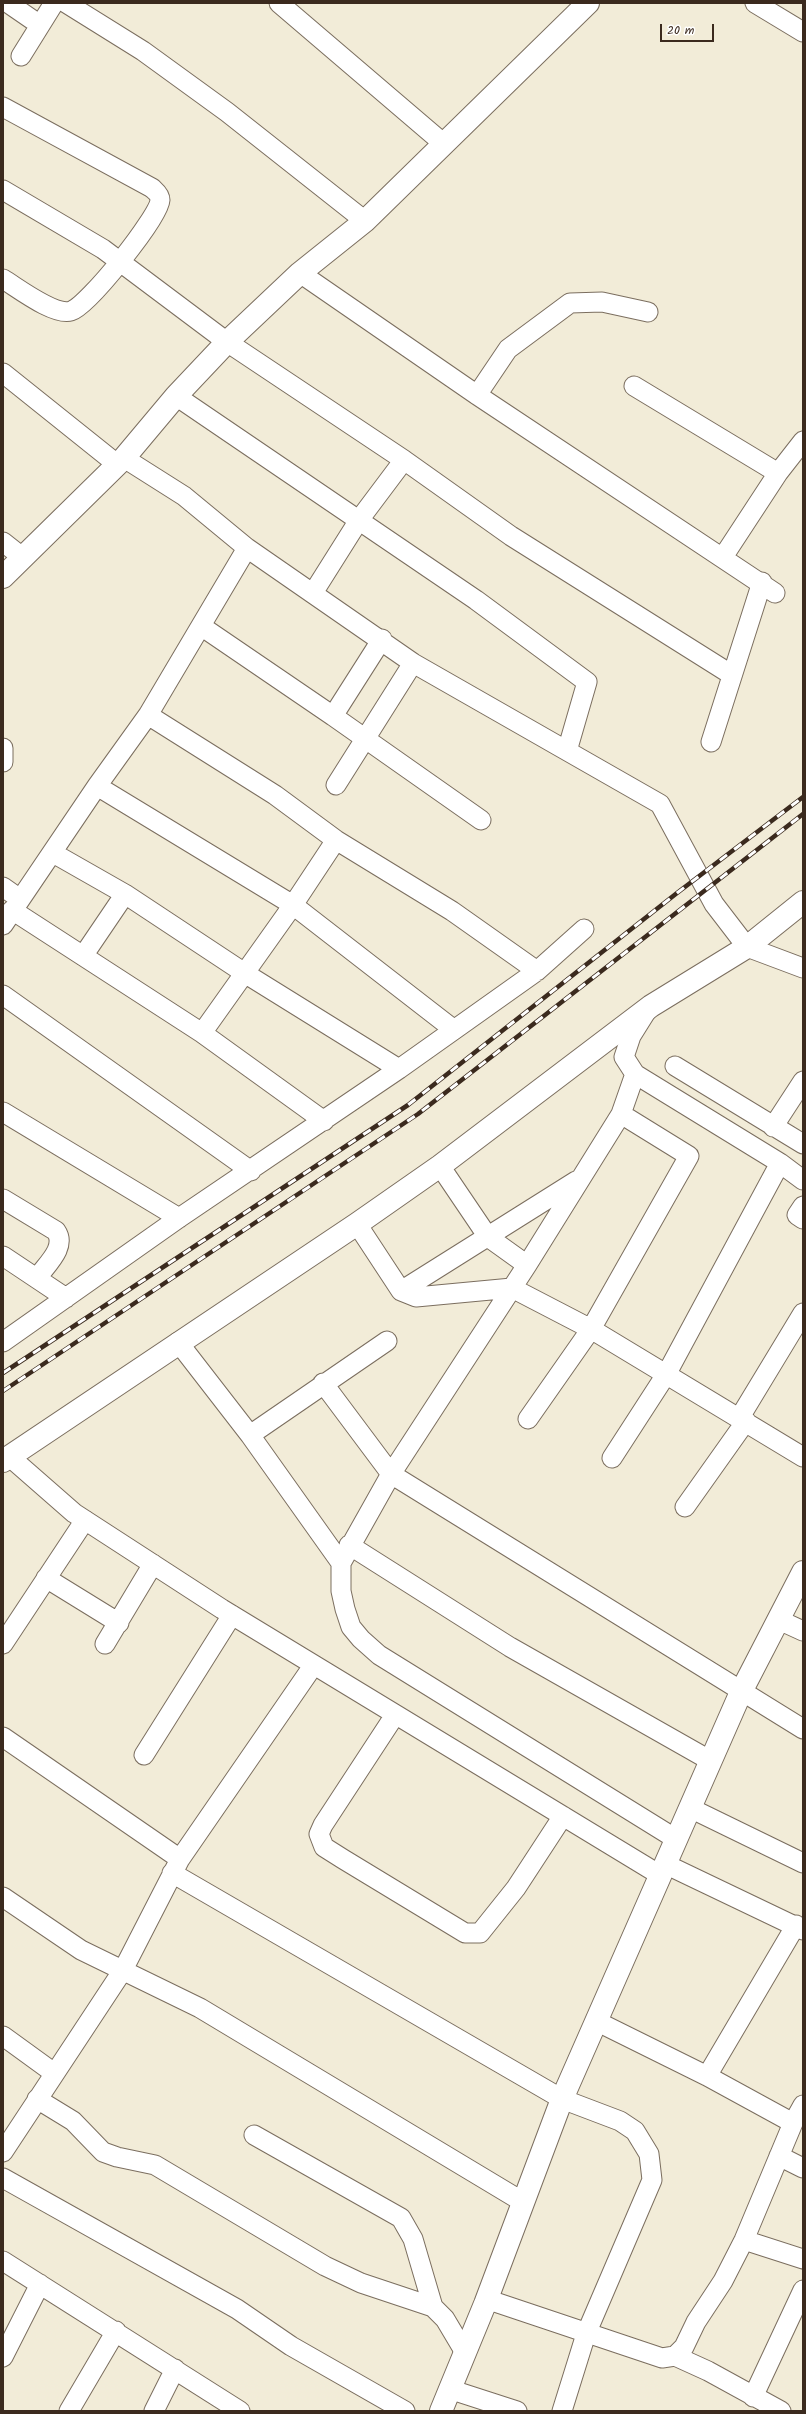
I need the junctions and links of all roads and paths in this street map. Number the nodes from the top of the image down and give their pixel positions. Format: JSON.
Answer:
{"nodes":[{"id":1,"x":8,"y":3,"type":"edge"},
{"id":2,"x":54,"y":3,"type":"edge"},
{"id":3,"x":66,"y":3,"type":"edge"},
{"id":4,"x":279,"y":3,"type":"edge"},
{"id":5,"x":588,"y":3,"type":"edge"},
{"id":6,"x":755,"y":3,"type":"edge"},
{"id":7,"x":40,"y":25,"type":"junction"},
{"id":8,"x":803,"y":32,"type":"edge"},
{"id":9,"x":21,"y":56,"type":"dead end"},
{"id":10,"x":3,"y":107,"type":"edge"},
{"id":11,"x":444,"y":144,"type":"junction"},
{"id":12,"x":3,"y":190,"type":"edge"},
{"id":13,"x":365,"y":221,"type":"junction"},
{"id":14,"x":120,"y":262,"type":"junction"},
{"id":15,"x":300,"y":273,"type":"junction"},
{"id":16,"x":3,"y":279,"type":"edge"},
{"id":17,"x":648,"y":312,"type":"dead end"},
{"id":18,"x":227,"y":342,"type":"junction"},
{"id":19,"x":3,"y":373,"type":"edge"},
{"id":20,"x":634,"y":386,"type":"dead end"},
{"id":21,"x":477,"y":395,"type":"junction"},
{"id":22,"x":176,"y":396,"type":"junction"},
{"id":23,"x":803,"y":441,"type":"edge"},
{"id":24,"x":404,"y":460,"type":"junction"},
{"id":25,"x":121,"y":462,"type":"junction"},
{"id":26,"x":778,"y":473,"type":"junction"},
{"id":27,"x":359,"y":520,"type":"junction"},
{"id":28,"x":3,"y":542,"type":"edge"},
{"id":29,"x":247,"y":548,"type":"junction"},
{"id":30,"x":22,"y":557,"type":"junction"},
{"id":31,"x":723,"y":557,"type":"junction"},
{"id":32,"x":3,"y":577,"type":"edge"},
{"id":33,"x":313,"y":593,"type":"junction"},
{"id":34,"x":201,"y":626,"type":"junction"},
{"id":35,"x":382,"y":639,"type":"junction"},
{"id":36,"x":413,"y":663,"type":"junction"},
{"id":37,"x":732,"y":675,"type":"junction"},
{"id":38,"x":148,"y":715,"type":"junction"},
{"id":39,"x":334,"y":716,"type":"junction"},
{"id":40,"x":364,"y":740,"type":"junction"},
{"id":41,"x":711,"y":742,"type":"dead end"},
{"id":42,"x":3,"y":748,"type":"edge"},
{"id":43,"x":567,"y":751,"type":"junction"},
{"id":44,"x":3,"y":762,"type":"edge"},
{"id":45,"x":336,"y":785,"type":"dead end"},
{"id":46,"x":97,"y":786,"type":"junction"},
{"id":47,"x":481,"y":820,"type":"dead end"},
{"id":48,"x":336,"y":840,"type":"junction"},
{"id":49,"x":53,"y":852,"type":"junction"},
{"id":50,"x":3,"y":887,"type":"edge"},
{"id":51,"x":125,"y":894,"type":"junction"},
{"id":52,"x":803,"y":902,"type":"edge"},
{"id":53,"x":293,"y":906,"type":"junction"},
{"id":54,"x":12,"y":911,"type":"edge"},
{"id":55,"x":584,"y":929,"type":"dead end"},
{"id":56,"x":747,"y":947,"type":"junction"},
{"id":57,"x":83,"y":956,"type":"junction"},
{"id":58,"x":803,"y":968,"type":"edge"},
{"id":59,"x":538,"y":972,"type":"junction"},
{"id":60,"x":246,"y":974,"type":"junction"},
{"id":61,"x":3,"y":995,"type":"edge"},
{"id":62,"x":650,"y":1006,"type":"junction"},
{"id":63,"x":453,"y":1030,"type":"junction"},
{"id":64,"x":202,"y":1033,"type":"junction"},
{"id":65,"x":675,"y":1066,"type":"dead end"},
{"id":66,"x":399,"y":1070,"type":"junction"},
{"id":67,"x":635,"y":1074,"type":"junction"},
{"id":68,"x":803,"y":1081,"type":"edge"},
{"id":69,"x":3,"y":1112,"type":"edge"},
{"id":70,"x":621,"y":1114,"type":"junction"},
{"id":71,"x":324,"y":1120,"type":"junction"},
{"id":72,"x":773,"y":1127,"type":"junction"},
{"id":73,"x":803,"y":1144,"type":"edge"},
{"id":74,"x":780,"y":1163,"type":"junction"},
{"id":75,"x":440,"y":1166,"type":"junction"},
{"id":76,"x":251,"y":1171,"type":"junction"},
{"id":77,"x":580,"y":1178,"type":"junction"},
{"id":78,"x":803,"y":1180,"type":"edge"},
{"id":79,"x":3,"y":1199,"type":"edge"},
{"id":80,"x":803,"y":1206,"type":"edge"},
{"id":81,"x":179,"y":1218,"type":"junction"},
{"id":82,"x":803,"y":1219,"type":"edge"},
{"id":83,"x":357,"y":1224,"type":"junction"},
{"id":84,"x":488,"y":1237,"type":"junction"},
{"id":85,"x":3,"y":1256,"type":"edge"},
{"id":86,"x":527,"y":1266,"type":"junction"},
{"id":87,"x":37,"y":1278,"type":"junction"},
{"id":88,"x":512,"y":1288,"type":"junction"},
{"id":89,"x":401,"y":1291,"type":"junction"},
{"id":90,"x":66,"y":1298,"type":"junction"},
{"id":91,"x":803,"y":1313,"type":"edge"},
{"id":92,"x":591,"y":1329,"type":"junction"},
{"id":93,"x":387,"y":1341,"type":"dead end"},
{"id":94,"x":3,"y":1342,"type":"edge"},
{"id":95,"x":178,"y":1342,"type":"junction"},
{"id":96,"x":667,"y":1373,"type":"junction"},
{"id":97,"x":323,"y":1384,"type":"junction"},
{"id":98,"x":528,"y":1419,"type":"dead end"},
{"id":99,"x":743,"y":1419,"type":"junction"},
{"id":100,"x":250,"y":1435,"type":"junction"},
{"id":101,"x":803,"y":1457,"type":"edge"},
{"id":102,"x":612,"y":1458,"type":"dead end"},
{"id":103,"x":7,"y":1459,"type":"edge"},
{"id":104,"x":391,"y":1474,"type":"junction"},
{"id":105,"x":685,"y":1507,"type":"dead end"},
{"id":106,"x":85,"y":1520,"type":"junction"},
{"id":107,"x":349,"y":1545,"type":"junction"},
{"id":108,"x":341,"y":1563,"type":"junction"},
{"id":109,"x":153,"y":1564,"type":"junction"},
{"id":110,"x":803,"y":1572,"type":"edge"},
{"id":111,"x":46,"y":1578,"type":"junction"},
{"id":112,"x":232,"y":1615,"type":"junction"},
{"id":113,"x":779,"y":1620,"type":"junction"},
{"id":114,"x":119,"y":1622,"type":"junction"},
{"id":115,"x":803,"y":1630,"type":"edge"},
{"id":116,"x":4,"y":1639,"type":"edge"},
{"id":117,"x":105,"y":1644,"type":"dead end"},
{"id":118,"x":313,"y":1666,"type":"junction"},
{"id":119,"x":741,"y":1692,"type":"junction"},
{"id":120,"x":395,"y":1715,"type":"junction"},
{"id":121,"x":803,"y":1728,"type":"edge"},
{"id":122,"x":3,"y":1737,"type":"edge"},
{"id":123,"x":144,"y":1755,"type":"dead end"},
{"id":124,"x":711,"y":1761,"type":"junction"},
{"id":125,"x":690,"y":1808,"type":"junction"},
{"id":126,"x":563,"y":1816,"type":"junction"},
{"id":127,"x":676,"y":1839,"type":"junction"},
{"id":128,"x":803,"y":1863,"type":"edge"},
{"id":129,"x":176,"y":1866,"type":"junction"},
{"id":130,"x":663,"y":1870,"type":"junction"},
{"id":131,"x":3,"y":1898,"type":"edge"},
{"id":132,"x":800,"y":1927,"type":"edge"},
{"id":133,"x":123,"y":1970,"type":"junction"},
{"id":134,"x":596,"y":2021,"type":"junction"},
{"id":135,"x":3,"y":2036,"type":"edge"},
{"id":136,"x":54,"y":2073,"type":"junction"},
{"id":137,"x":707,"y":2076,"type":"junction"},
{"id":138,"x":37,"y":2099,"type":"junction"},
{"id":139,"x":562,"y":2099,"type":"junction"},
{"id":140,"x":803,"y":2105,"type":"edge"},
{"id":141,"x":793,"y":2124,"type":"junction"},
{"id":142,"x":254,"y":2135,"type":"dead end"},
{"id":143,"x":3,"y":2152,"type":"edge"},
{"id":144,"x":779,"y":2156,"type":"junction"},
{"id":145,"x":803,"y":2168,"type":"edge"},
{"id":146,"x":3,"y":2178,"type":"edge"},
{"id":147,"x":523,"y":2202,"type":"junction"},
{"id":148,"x":744,"y":2240,"type":"junction"},
{"id":149,"x":803,"y":2259,"type":"edge"},
{"id":150,"x":3,"y":2260,"type":"edge"},
{"id":151,"x":40,"y":2284,"type":"junction"},
{"id":152,"x":803,"y":2290,"type":"edge"},
{"id":153,"x":486,"y":2299,"type":"junction"},
{"id":154,"x":434,"y":2307,"type":"junction"},
{"id":155,"x":116,"y":2331,"type":"junction"},
{"id":156,"x":586,"y":2334,"type":"junction"},
{"id":157,"x":464,"y":2351,"type":"junction"},
{"id":158,"x":675,"y":2356,"type":"junction"},
{"id":159,"x":3,"y":2357,"type":"edge"},
{"id":160,"x":175,"y":2369,"type":"junction"},
{"id":161,"x":449,"y":2389,"type":"junction"},
{"id":162,"x":753,"y":2397,"type":"junction"},
{"id":163,"x":69,"y":2411,"type":"edge"},
{"id":164,"x":154,"y":2411,"type":"edge"},
{"id":165,"x":240,"y":2411,"type":"edge"},
{"id":166,"x":405,"y":2411,"type":"edge"},
{"id":167,"x":441,"y":2411,"type":"edge"},
{"id":168,"x":517,"y":2411,"type":"edge"},
{"id":169,"x":562,"y":2411,"type":"edge"},
{"id":170,"x":781,"y":2411,"type":"edge"}],
"edges":[{"from":1,"to":7,"type":"street"},
{"from":2,"to":7,"type":"street"},
{"from":3,"to":13,"type":"street"},
{"from":4,"to":11,"type":"street"},
{"from":5,"to":11,"type":"street"},
{"from":6,"to":8,"type":"street"},
{"from":7,"to":9,"type":"street"},
{"from":10,"to":14,"type":"street"},
{"from":11,"to":13,"type":"street"},
{"from":12,"to":14,"type":"street"},
{"from":13,"to":15,"type":"street"},
{"from":14,"to":16,"type":"street"},
{"from":14,"to":18,"type":"street"},
{"from":15,"to":18,"type":"street"},
{"from":15,"to":21,"type":"street"},
{"from":17,"to":21,"type":"street"},
{"from":18,"to":22,"type":"street"},
{"from":18,"to":24,"type":"street"},
{"from":19,"to":25,"type":"street"},
{"from":20,"to":26,"type":"street"},
{"from":21,"to":31,"type":"street"},
{"from":22,"to":25,"type":"street"},
{"from":22,"to":27,"type":"street"},
{"from":23,"to":26,"type":"street"},
{"from":24,"to":27,"type":"street"},
{"from":24,"to":37,"type":"street"},
{"from":25,"to":29,"type":"street"},
{"from":25,"to":30,"type":"street"},
{"from":26,"to":31,"type":"street"},
{"from":27,"to":33,"type":"street"},
{"from":27,"to":43,"type":"street"},
{"from":28,"to":30,"type":"street"},
{"from":29,"to":33,"type":"street"},
{"from":29,"to":34,"type":"street"},
{"from":30,"to":32,"type":"street"},
{"from":31,"to":37,"type":"street"},
{"from":33,"to":35,"type":"street"},
{"from":34,"to":38,"type":"street"},
{"from":34,"to":39,"type":"street"},
{"from":35,"to":36,"type":"street"},
{"from":35,"to":39,"type":"street"},
{"from":36,"to":40,"type":"street"},
{"from":36,"to":43,"type":"street"},
{"from":37,"to":41,"type":"street"},
{"from":38,"to":46,"type":"street"},
{"from":38,"to":48,"type":"street"},
{"from":39,"to":40,"type":"street"},
{"from":40,"to":45,"type":"street"},
{"from":40,"to":47,"type":"street"},
{"from":42,"to":44,"type":"street"},
{"from":43,"to":56,"type":"street"},
{"from":46,"to":49,"type":"street"},
{"from":46,"to":53,"type":"street"},
{"from":48,"to":53,"type":"street"},
{"from":48,"to":59,"type":"street"},
{"from":49,"to":51,"type":"street"},
{"from":49,"to":54,"type":"street"},
{"from":50,"to":54,"type":"street"},
{"from":51,"to":57,"type":"street"},
{"from":51,"to":60,"type":"street"},
{"from":52,"to":56,"type":"street"},
{"from":53,"to":60,"type":"street"},
{"from":53,"to":63,"type":"street"},
{"from":54,"to":57,"type":"street"},
{"from":55,"to":59,"type":"street"},
{"from":56,"to":58,"type":"street"},
{"from":56,"to":62,"type":"street"},
{"from":57,"to":64,"type":"street"},
{"from":59,"to":63,"type":"street"},
{"from":60,"to":64,"type":"street"},
{"from":60,"to":66,"type":"street"},
{"from":61,"to":76,"type":"street"},
{"from":62,"to":67,"type":"street"},
{"from":62,"to":75,"type":"street"},
{"from":63,"to":66,"type":"street"},
{"from":64,"to":71,"type":"street"},
{"from":65,"to":72,"type":"street"},
{"from":66,"to":71,"type":"street"},
{"from":67,"to":70,"type":"street"},
{"from":67,"to":74,"type":"street"},
{"from":68,"to":72,"type":"street"},
{"from":69,"to":81,"type":"street"},
{"from":70,"to":77,"type":"street"},
{"from":70,"to":92,"type":"street"},
{"from":71,"to":76,"type":"street"},
{"from":72,"to":73,"type":"street"},
{"from":74,"to":78,"type":"street"},
{"from":74,"to":96,"type":"street"},
{"from":75,"to":83,"type":"street"},
{"from":75,"to":84,"type":"street"},
{"from":76,"to":81,"type":"street"},
{"from":77,"to":84,"type":"street"},
{"from":77,"to":86,"type":"street"},
{"from":79,"to":87,"type":"street"},
{"from":80,"to":82,"type":"street"},
{"from":81,"to":90,"type":"street"},
{"from":83,"to":89,"type":"street"},
{"from":83,"to":95,"type":"street"},
{"from":84,"to":86,"type":"street"},
{"from":84,"to":89,"type":"street"},
{"from":85,"to":87,"type":"street"},
{"from":86,"to":88,"type":"street"},
{"from":87,"to":90,"type":"street"},
{"from":88,"to":89,"type":"street"},
{"from":88,"to":92,"type":"street"},
{"from":88,"to":104,"type":"street"},
{"from":90,"to":94,"type":"street"},
{"from":91,"to":99,"type":"street"},
{"from":92,"to":96,"type":"street"},
{"from":92,"to":98,"type":"street"},
{"from":93,"to":97,"type":"street"},
{"from":95,"to":100,"type":"street"},
{"from":95,"to":103,"type":"street"},
{"from":96,"to":99,"type":"street"},
{"from":96,"to":102,"type":"street"},
{"from":97,"to":100,"type":"street"},
{"from":97,"to":104,"type":"street"},
{"from":99,"to":101,"type":"street"},
{"from":99,"to":105,"type":"street"},
{"from":100,"to":108,"type":"street"},
{"from":103,"to":106,"type":"street"},
{"from":104,"to":107,"type":"street"},
{"from":104,"to":119,"type":"street"},
{"from":106,"to":109,"type":"street"},
{"from":106,"to":111,"type":"street"},
{"from":107,"to":108,"type":"street"},
{"from":107,"to":124,"type":"street"},
{"from":108,"to":127,"type":"street"},
{"from":109,"to":112,"type":"street"},
{"from":109,"to":114,"type":"street"},
{"from":110,"to":113,"type":"street"},
{"from":111,"to":114,"type":"street"},
{"from":111,"to":116,"type":"street"},
{"from":112,"to":118,"type":"street"},
{"from":112,"to":123,"type":"street"},
{"from":113,"to":115,"type":"street"},
{"from":113,"to":119,"type":"street"},
{"from":114,"to":117,"type":"street"},
{"from":118,"to":120,"type":"street"},
{"from":118,"to":129,"type":"street"},
{"from":119,"to":121,"type":"street"},
{"from":119,"to":124,"type":"street"},
{"from":120,"to":126,"type":"street"},
{"from":120,"to":126,"type":"street"},
{"from":122,"to":129,"type":"street"},
{"from":124,"to":125,"type":"street"},
{"from":125,"to":127,"type":"street"},
{"from":125,"to":128,"type":"street"},
{"from":126,"to":130,"type":"street"},
{"from":127,"to":130,"type":"street"},
{"from":129,"to":133,"type":"street"},
{"from":129,"to":139,"type":"street"},
{"from":130,"to":132,"type":"street"},
{"from":130,"to":134,"type":"street"},
{"from":131,"to":133,"type":"street"},
{"from":132,"to":137,"type":"street"},
{"from":133,"to":136,"type":"street"},
{"from":133,"to":147,"type":"street"},
{"from":134,"to":137,"type":"street"},
{"from":134,"to":139,"type":"street"},
{"from":135,"to":136,"type":"street"},
{"from":136,"to":138,"type":"street"},
{"from":137,"to":141,"type":"street"},
{"from":138,"to":143,"type":"street"},
{"from":138,"to":154,"type":"street"},
{"from":139,"to":147,"type":"street"},
{"from":139,"to":156,"type":"street"},
{"from":140,"to":141,"type":"street"},
{"from":141,"to":144,"type":"street"},
{"from":142,"to":154,"type":"street"},
{"from":144,"to":145,"type":"street"},
{"from":144,"to":148,"type":"street"},
{"from":146,"to":166,"type":"street"},
{"from":147,"to":153,"type":"street"},
{"from":148,"to":149,"type":"street"},
{"from":148,"to":158,"type":"street"},
{"from":150,"to":151,"type":"street"},
{"from":151,"to":155,"type":"street"},
{"from":151,"to":159,"type":"street"},
{"from":152,"to":162,"type":"street"},
{"from":153,"to":156,"type":"street"},
{"from":153,"to":157,"type":"street"},
{"from":154,"to":157,"type":"street"},
{"from":155,"to":160,"type":"street"},
{"from":155,"to":163,"type":"street"},
{"from":156,"to":158,"type":"street"},
{"from":156,"to":169,"type":"street"},
{"from":157,"to":161,"type":"street"},
{"from":158,"to":162,"type":"street"},
{"from":160,"to":164,"type":"street"},
{"from":160,"to":165,"type":"street"},
{"from":161,"to":167,"type":"street"},
{"from":161,"to":168,"type":"street"},
{"from":162,"to":170,"type":"street"}]}
